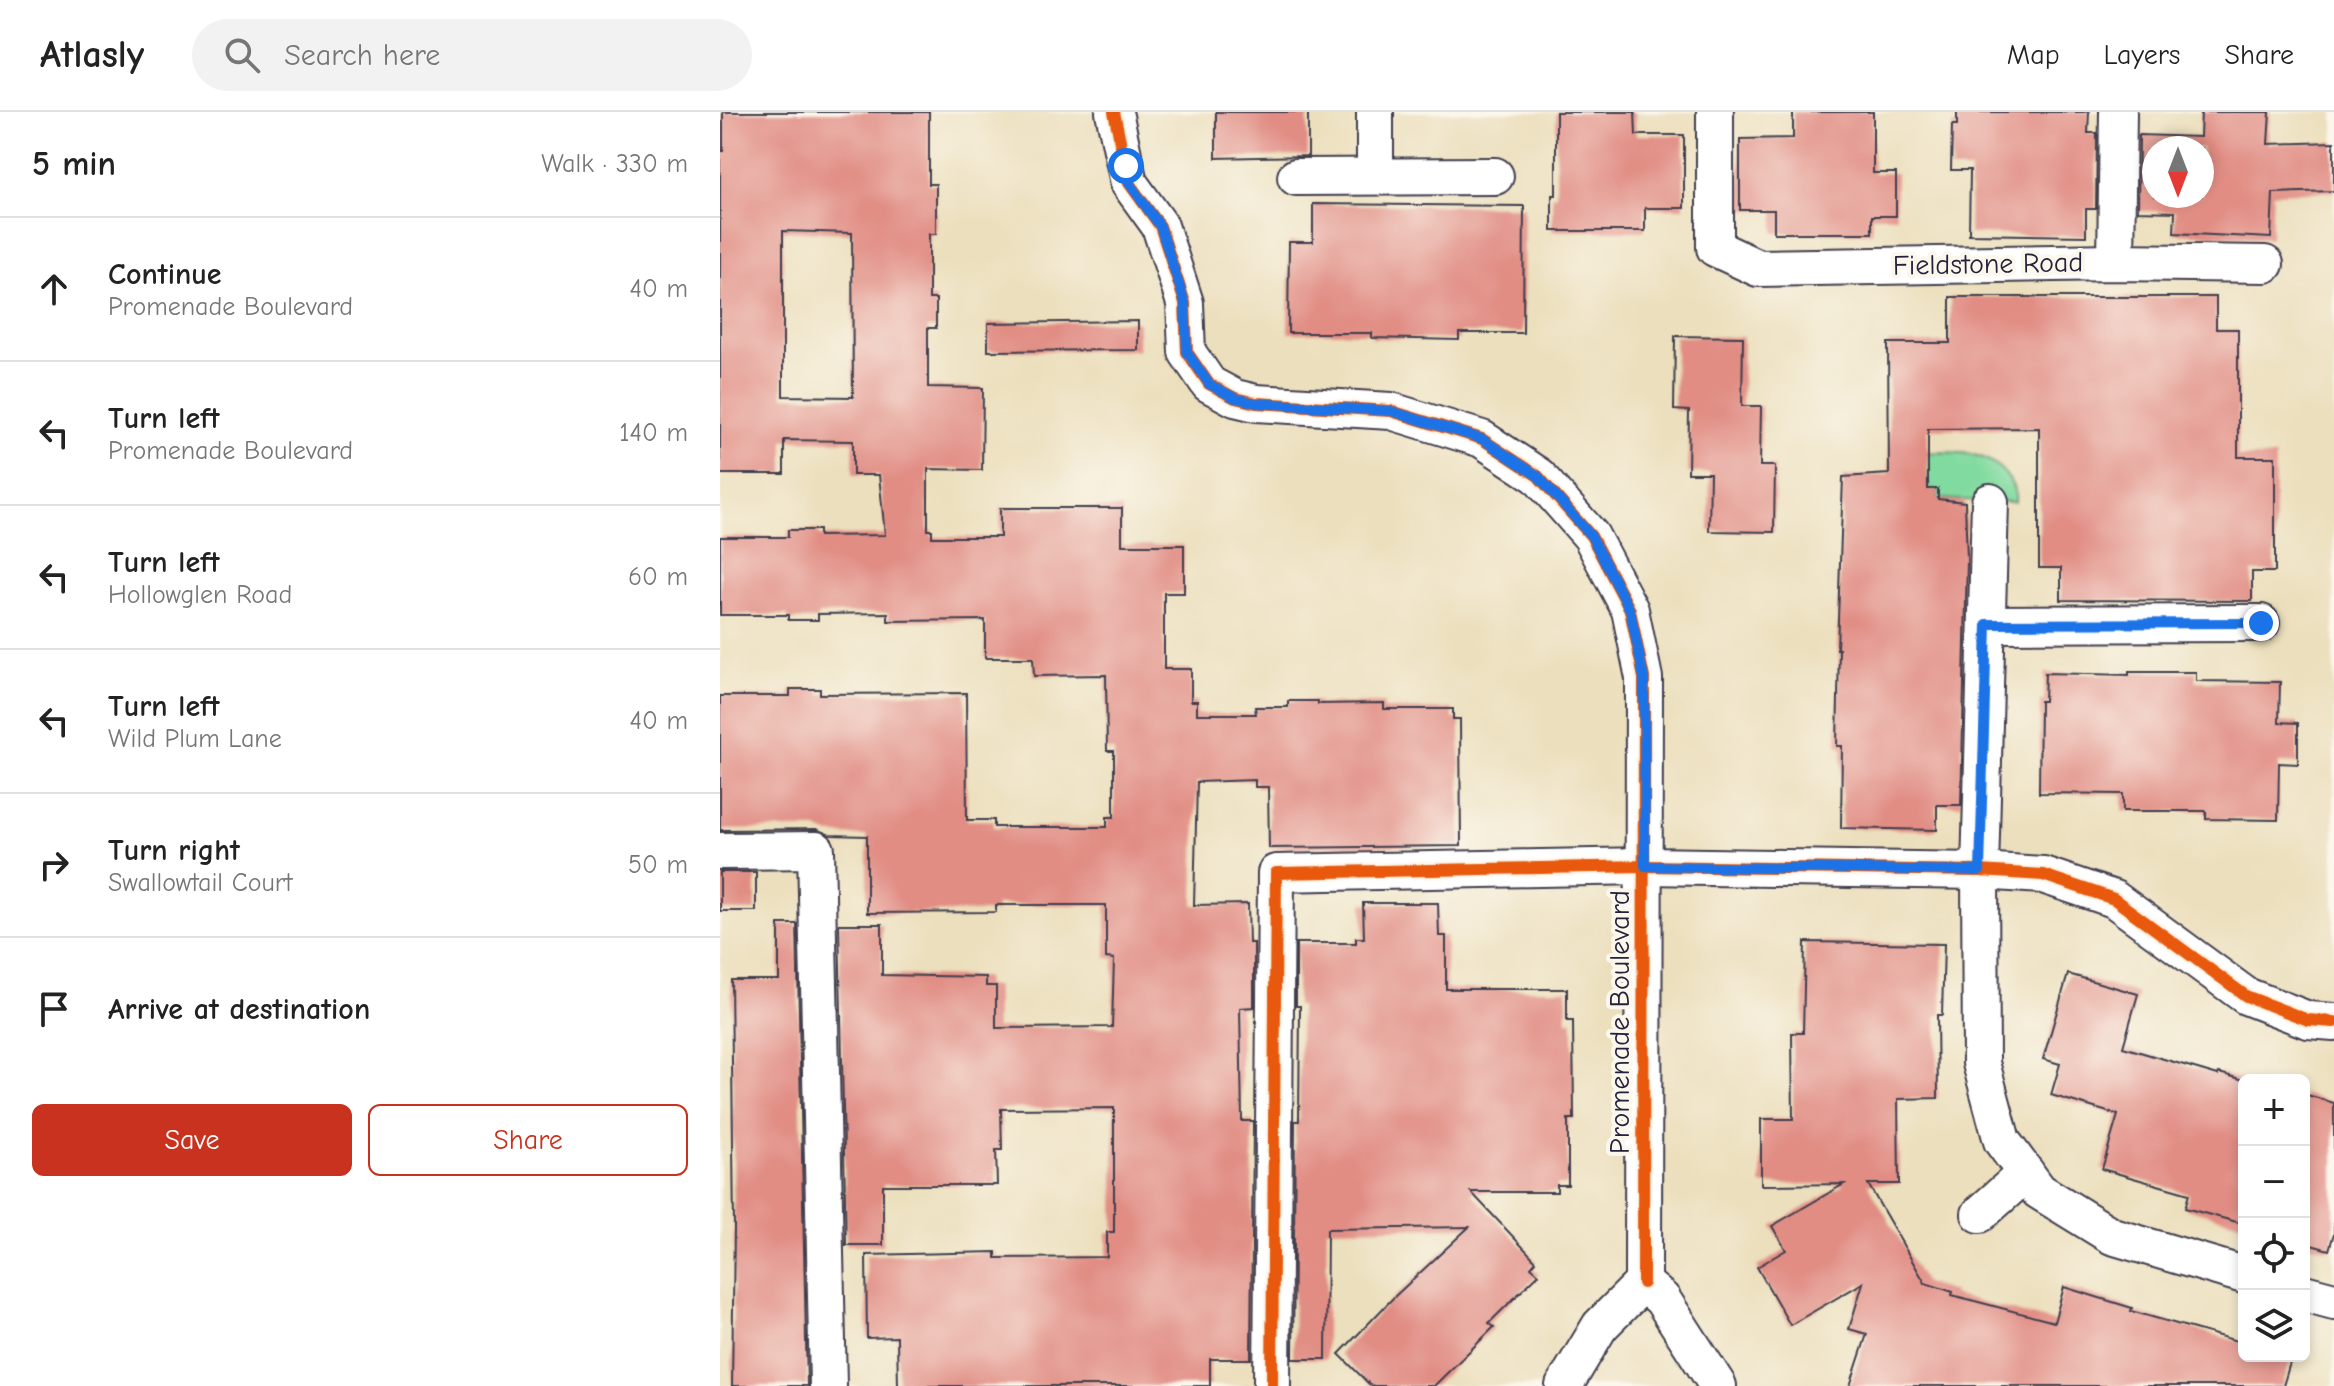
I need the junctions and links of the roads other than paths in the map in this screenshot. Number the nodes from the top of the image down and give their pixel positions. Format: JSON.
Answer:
{"nodes":[{"id":1,"x":1114,"y":112,"type":"edge"},
{"id":2,"x":1375,"y":112,"type":"edge"},
{"id":3,"x":1715,"y":112,"type":"edge"},
{"id":4,"x":2118,"y":112,"type":"edge"},
{"id":5,"x":1375,"y":176,"type":"junction"},
{"id":6,"x":1495,"y":176,"type":"dead end"},
{"id":7,"x":1296,"y":177,"type":"dead end"},
{"id":8,"x":2116,"y":262,"type":"junction"},
{"id":9,"x":2265,"y":264,"type":"dead end"},
{"id":10,"x":1990,"y":502,"type":"dead end"},
{"id":11,"x":2261,"y":623,"type":"dead end"},
{"id":12,"x":1987,"y":624,"type":"junction"},
{"id":13,"x":720,"y":851,"type":"edge"},
{"id":14,"x":1645,"y":866,"type":"junction"},
{"id":15,"x":1980,"y":871,"type":"junction"},
{"id":16,"x":2334,"y":1022,"type":"edge"},
{"id":17,"x":2026,"y":1173,"type":"junction"},
{"id":18,"x":1980,"y":1214,"type":"dead end"},
{"id":19,"x":2238,"y":1273,"type":"edge"},
{"id":20,"x":1643,"y":1283,"type":"junction"},
{"id":21,"x":2310,"y":1295,"type":"edge"},
{"id":22,"x":2334,"y":1301,"type":"edge"},
{"id":23,"x":828,"y":1386,"type":"edge"},
{"id":24,"x":1272,"y":1386,"type":"edge"},
{"id":25,"x":1564,"y":1386,"type":"edge"},
{"id":26,"x":1718,"y":1386,"type":"edge"}],
"edges":[{"from":1,"to":14,"type":"street","name":"Promenade Boulevard"},
{"from":2,"to":5,"type":"street"},
{"from":3,"to":8,"type":"street","name":"Fieldstone Road"},
{"from":4,"to":8,"type":"street"},
{"from":5,"to":6,"type":"street"},
{"from":5,"to":7,"type":"street"},
{"from":8,"to":9,"type":"street","name":"Fieldstone Road"},
{"from":10,"to":12,"type":"street"},
{"from":11,"to":12,"type":"street"},
{"from":12,"to":15,"type":"street"},
{"from":13,"to":23,"type":"street"},
{"from":14,"to":15,"type":"street"},
{"from":14,"to":20,"type":"street","name":"Promenade Boulevard"},
{"from":14,"to":24,"type":"street"},
{"from":15,"to":16,"type":"street"},
{"from":15,"to":17,"type":"street"},
{"from":17,"to":18,"type":"street"},
{"from":17,"to":19,"type":"street"},
{"from":20,"to":25,"type":"street"},
{"from":20,"to":26,"type":"street"},
{"from":21,"to":22,"type":"street"}]}
